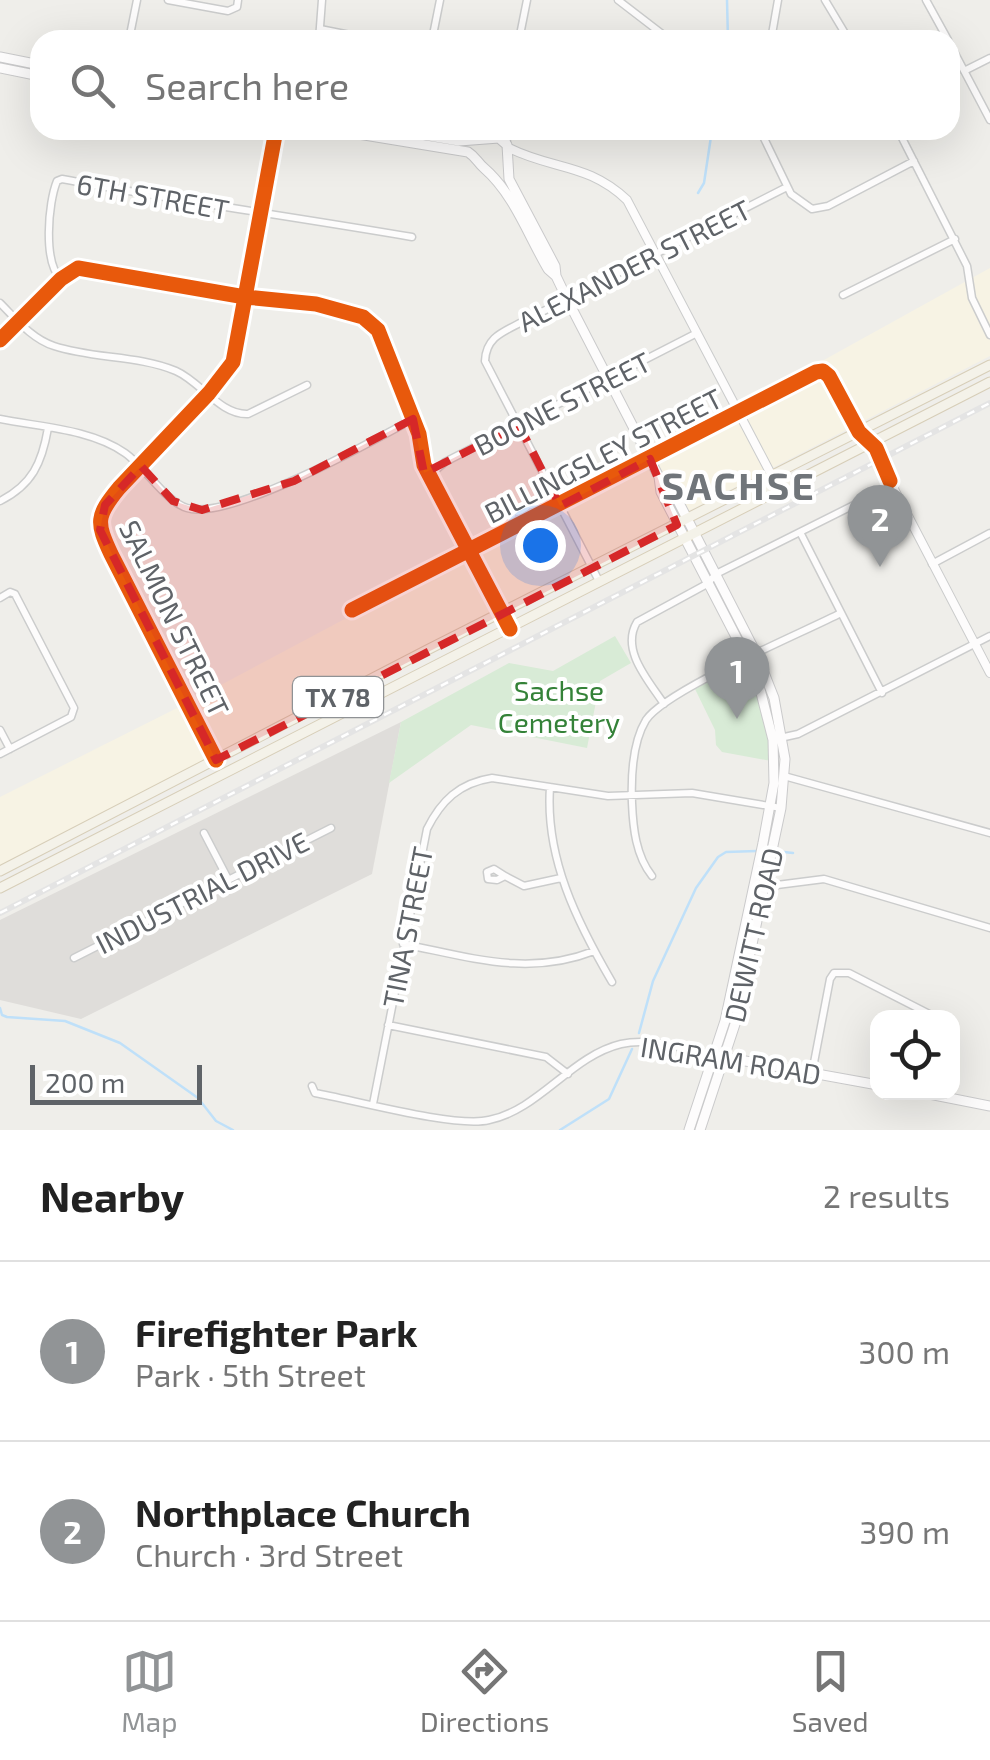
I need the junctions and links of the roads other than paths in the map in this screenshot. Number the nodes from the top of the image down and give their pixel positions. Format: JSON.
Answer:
{"nodes":[{"id":1,"x":137,"y":0,"type":"edge"},
{"id":2,"x":168,"y":0,"type":"edge"},
{"id":3,"x":238,"y":0,"type":"edge"},
{"id":4,"x":322,"y":0,"type":"edge"},
{"id":5,"x":440,"y":0,"type":"edge"},
{"id":6,"x":526,"y":0,"type":"edge"},
{"id":7,"x":618,"y":0,"type":"edge"},
{"id":8,"x":778,"y":0,"type":"edge"},
{"id":9,"x":825,"y":0,"type":"edge"},
{"id":10,"x":926,"y":0,"type":"edge"},
{"id":11,"x":320,"y":29,"type":"joint"},
{"id":12,"x":131,"y":30,"type":"edge"},
{"id":13,"x":325,"y":30,"type":"edge"},
{"id":14,"x":434,"y":30,"type":"edge"},
{"id":15,"x":521,"y":30,"type":"edge"},
{"id":16,"x":657,"y":30,"type":"edge"},
{"id":17,"x":773,"y":30,"type":"edge"},
{"id":18,"x":843,"y":30,"type":"edge"},
{"id":19,"x":942,"y":30,"type":"edge"},
{"id":20,"x":0,"y":58,"type":"edge"},
{"id":21,"x":990,"y":58,"type":"edge"},
{"id":22,"x":30,"y":63,"type":"edge"},
{"id":23,"x":960,"y":63,"type":"edge"},
{"id":24,"x":0,"y":68,"type":"edge"},
{"id":25,"x":964,"y":71,"type":"junction"},
{"id":26,"x":30,"y":74,"type":"edge"},
{"id":27,"x":990,"y":120,"type":"edge"},
{"id":28,"x":274,"y":140,"type":"edge"},
{"id":29,"x":428,"y":140,"type":"edge"},
{"id":30,"x":489,"y":140,"type":"edge"},
{"id":31,"x":502,"y":140,"type":"edge"},
{"id":32,"x":765,"y":140,"type":"edge"},
{"id":33,"x":903,"y":140,"type":"edge"},
{"id":34,"x":508,"y":147,"type":"junction"},
{"id":35,"x":478,"y":158,"type":"junction"},
{"id":36,"x":531,"y":158,"type":"junction"},
{"id":37,"x":914,"y":160,"type":"junction"},
{"id":38,"x":508,"y":165,"type":"junction"},
{"id":39,"x":491,"y":172,"type":"junction"},
{"id":40,"x":786,"y":187,"type":"junction"},
{"id":41,"x":260,"y":215,"type":"junction"},
{"id":42,"x":412,"y":237,"type":"dead end"},
{"id":43,"x":955,"y":239,"type":"junction"},
{"id":44,"x":658,"y":253,"type":"junction"},
{"id":45,"x":556,"y":276,"type":"junction"},
{"id":46,"x":61,"y":279,"type":"junction"},
{"id":47,"x":843,"y":296,"type":"dead end"},
{"id":48,"x":246,"y":298,"type":"junction"},
{"id":49,"x":567,"y":299,"type":"junction"},
{"id":50,"x":0,"y":303,"type":"edge"},
{"id":51,"x":19,"y":322,"type":"junction"},
{"id":52,"x":697,"y":333,"type":"junction"},
{"id":53,"x":990,"y":336,"type":"edge"},
{"id":54,"x":0,"y":340,"type":"edge"},
{"id":55,"x":990,"y":365,"type":"edge"},
{"id":56,"x":608,"y":379,"type":"junction"},
{"id":57,"x":990,"y":382,"type":"edge"},
{"id":58,"x":307,"y":385,"type":"dead end"},
{"id":59,"x":209,"y":393,"type":"junction"},
{"id":60,"x":740,"y":413,"type":"junction"},
{"id":61,"x":413,"y":419,"type":"junction"},
{"id":62,"x":0,"y":420,"type":"edge"},
{"id":63,"x":519,"y":425,"type":"junction"},
{"id":64,"x":48,"y":428,"type":"junction"},
{"id":65,"x":859,"y":432,"type":"junction"},
{"id":66,"x":872,"y":445,"type":"junction"},
{"id":67,"x":650,"y":459,"type":"junction"},
{"id":68,"x":141,"y":466,"type":"junction"},
{"id":69,"x":430,"y":475,"type":"junction"},
{"id":70,"x":772,"y":476,"type":"junction"},
{"id":71,"x":659,"y":478,"type":"junction"},
{"id":72,"x":891,"y":484,"type":"junction"},
{"id":73,"x":0,"y":501,"type":"edge"},
{"id":74,"x":560,"y":506,"type":"junction"},
{"id":75,"x":745,"y":506,"type":"junction"},
{"id":76,"x":688,"y":520,"type":"junction"},
{"id":77,"x":677,"y":525,"type":"junction"},
{"id":78,"x":694,"y":532,"type":"junction"},
{"id":79,"x":800,"y":532,"type":"junction"},
{"id":80,"x":990,"y":533,"type":"edge"},
{"id":81,"x":683,"y":538,"type":"junction"},
{"id":82,"x":469,"y":550,"type":"junction"},
{"id":83,"x":932,"y":564,"type":"junction"},
{"id":84,"x":592,"y":568,"type":"junction"},
{"id":85,"x":716,"y":574,"type":"junction"},
{"id":86,"x":600,"y":582,"type":"junction"},
{"id":87,"x":708,"y":584,"type":"junction"},
{"id":88,"x":726,"y":595,"type":"junction"},
{"id":89,"x":0,"y":598,"type":"edge"},
{"id":90,"x":716,"y":600,"type":"junction"},
{"id":91,"x":352,"y":610,"type":"dead end"},
{"id":92,"x":842,"y":613,"type":"junction"},
{"id":93,"x":502,"y":614,"type":"junction"},
{"id":94,"x":510,"y":629,"type":"junction"},
{"id":95,"x":990,"y":636,"type":"edge"},
{"id":96,"x":975,"y":644,"type":"junction"},
{"id":97,"x":429,"y":648,"type":"junction"},
{"id":98,"x":752,"y":658,"type":"junction"},
{"id":99,"x":436,"y":665,"type":"junction"},
{"id":100,"x":990,"y":674,"type":"edge"},
{"id":101,"x":882,"y":693,"type":"junction"},
{"id":102,"x":664,"y":704,"type":"junction"},
{"id":103,"x":0,"y":730,"type":"edge"},
{"id":104,"x":778,"y":738,"type":"junction"},
{"id":105,"x":10,"y":749,"type":"junction"},
{"id":106,"x":0,"y":754,"type":"edge"},
{"id":107,"x":216,"y":760,"type":"junction"},
{"id":108,"x":780,"y":776,"type":"junction"},
{"id":109,"x":550,"y":787,"type":"junction"},
{"id":110,"x":632,"y":794,"type":"junction"},
{"id":111,"x":776,"y":807,"type":"junction"},
{"id":112,"x":331,"y":828,"type":"dead end"},
{"id":113,"x":204,"y":833,"type":"dead end"},
{"id":114,"x":990,"y":833,"type":"edge"},
{"id":115,"x":0,"y":871,"type":"edge"},
{"id":116,"x":505,"y":876,"type":"dead end"},
{"id":117,"x":652,"y":876,"type":"dead end"},
{"id":118,"x":561,"y":878,"type":"junction"},
{"id":119,"x":228,"y":879,"type":"junction"},
{"id":120,"x":760,"y":881,"type":"junction"},
{"id":121,"x":0,"y":888,"type":"edge"},
{"id":122,"x":747,"y":908,"type":"junction"},
{"id":123,"x":759,"y":911,"type":"junction"},
{"id":124,"x":990,"y":928,"type":"edge"},
{"id":125,"x":403,"y":944,"type":"junction"},
{"id":126,"x":594,"y":951,"type":"junction"},
{"id":127,"x":74,"y":958,"type":"dead end"},
{"id":128,"x":612,"y":982,"type":"dead end"},
{"id":129,"x":920,"y":1010,"type":"edge"},
{"id":130,"x":388,"y":1025,"type":"junction"},
{"id":131,"x":726,"y":1031,"type":"junction"},
{"id":132,"x":717,"y":1056,"type":"junction"},
{"id":133,"x":812,"y":1073,"type":"junction"},
{"id":134,"x":568,"y":1074,"type":"junction"},
{"id":135,"x":870,"y":1084,"type":"edge"},
{"id":136,"x":312,"y":1086,"type":"dead end"},
{"id":137,"x":960,"y":1099,"type":"edge"},
{"id":138,"x":372,"y":1104,"type":"junction"},
{"id":139,"x":990,"y":1106,"type":"edge"},
{"id":140,"x":689,"y":1130,"type":"edge"},
{"id":141,"x":700,"y":1130,"type":"edge"}],
"edges":[{"from":1,"to":12,"type":"street"},
{"from":2,"to":3,"type":"street"},
{"from":4,"to":11,"type":"street"},
{"from":5,"to":14,"type":"street"},
{"from":6,"to":15,"type":"street"},
{"from":7,"to":16,"type":"street"},
{"from":8,"to":17,"type":"street"},
{"from":9,"to":18,"type":"street"},
{"from":10,"to":19,"type":"street"},
{"from":11,"to":13,"type":"street"},
{"from":20,"to":22,"type":"main road"},
{"from":21,"to":25,"type":"street"},
{"from":23,"to":25,"type":"street"},
{"from":24,"to":26,"type":"main road"},
{"from":25,"to":27,"type":"street"},
{"from":28,"to":41,"type":"street","name":"SALMON STREET"},
{"from":29,"to":35,"type":"main road"},
{"from":30,"to":35,"type":"main road"},
{"from":31,"to":34,"type":"main road"},
{"from":32,"to":40,"type":"street"},
{"from":33,"to":37,"type":"street"},
{"from":34,"to":36,"type":"street"},
{"from":34,"to":38,"type":"main road"},
{"from":35,"to":39,"type":"main road"},
{"from":36,"to":38,"type":"street"},
{"from":36,"to":44,"type":"street"},
{"from":37,"to":40,"type":"street"},
{"from":37,"to":43,"type":"street"},
{"from":38,"to":39,"type":"main road"},
{"from":38,"to":45,"type":"main road"},
{"from":39,"to":45,"type":"main road"},
{"from":40,"to":44,"type":"street","name":"ALEXANDER STREET"},
{"from":41,"to":42,"type":"street","name":"6TH STREET"},
{"from":41,"to":46,"type":"street","name":"6TH STREET"},
{"from":41,"to":48,"type":"street","name":"SALMON STREET"},
{"from":43,"to":47,"type":"street"},
{"from":43,"to":53,"type":"street"},
{"from":44,"to":49,"type":"street","name":"ALEXANDER STREET"},
{"from":44,"to":52,"type":"street"},
{"from":45,"to":49,"type":"main road"},
{"from":46,"to":48,"type":"street"},
{"from":46,"to":51,"type":"street"},
{"from":48,"to":59,"type":"street","name":"SALMON STREET"},
{"from":48,"to":61,"type":"street"},
{"from":49,"to":56,"type":"main road"},
{"from":49,"to":63,"type":"street","name":"ALEXANDER STREET"},
{"from":50,"to":51,"type":"street"},
{"from":51,"to":54,"type":"street"},
{"from":51,"to":59,"type":"street"},
{"from":52,"to":56,"type":"street","name":"BOONE STREET"},
{"from":52,"to":60,"type":"street"},
{"from":55,"to":65,"type":"main road","number":"TX 78"},
{"from":56,"to":63,"type":"street","name":"BOONE STREET"},
{"from":56,"to":67,"type":"main road"},
{"from":57,"to":66,"type":"main road","number":"TX 78"},
{"from":58,"to":59,"type":"street"},
{"from":59,"to":68,"type":"street","name":"SALMON STREET"},
{"from":60,"to":65,"type":"street","name":"BILLINGSLEY STREET"},
{"from":60,"to":67,"type":"street","name":"BILLINGSLEY STREET"},
{"from":60,"to":70,"type":"street"},
{"from":61,"to":68,"type":"street"},
{"from":61,"to":69,"type":"street"},
{"from":62,"to":64,"type":"street"},
{"from":63,"to":69,"type":"street","name":"BOONE STREET"},
{"from":63,"to":74,"type":"street"},
{"from":64,"to":68,"type":"street"},
{"from":64,"to":73,"type":"street"},
{"from":65,"to":66,"type":"street"},
{"from":65,"to":70,"type":"main road","number":"TX 78"},
{"from":66,"to":72,"type":"street"},
{"from":66,"to":75,"type":"main road","number":"TX 78"},
{"from":67,"to":71,"type":"main road"},
{"from":67,"to":74,"type":"street","name":"BILLINGSLEY STREET"},
{"from":68,"to":107,"type":"street","name":"SALMON STREET"},
{"from":69,"to":82,"type":"street"},
{"from":70,"to":75,"type":"main road"},
{"from":70,"to":76,"type":"main road","number":"TX 78"},
{"from":71,"to":76,"type":"main road"},
{"from":71,"to":77,"type":"main road"},
{"from":72,"to":79,"type":"street"},
{"from":72,"to":83,"type":"street"},
{"from":74,"to":82,"type":"street","name":"BILLINGSLEY STREET"},
{"from":74,"to":84,"type":"street"},
{"from":75,"to":78,"type":"main road","number":"TX 78"},
{"from":76,"to":77,"type":"main road","number":"TX 78"},
{"from":76,"to":78,"type":"main road"},
{"from":77,"to":81,"type":"main road"},
{"from":77,"to":84,"type":"main road","number":"TX 78"},
{"from":78,"to":81,"type":"main road","number":"TX 78"},
{"from":78,"to":85,"type":"main road"},
{"from":79,"to":85,"type":"street"},
{"from":79,"to":92,"type":"street"},
{"from":80,"to":83,"type":"street"},
{"from":81,"to":86,"type":"main road","number":"TX 78"},
{"from":81,"to":87,"type":"main road"},
{"from":82,"to":91,"type":"street","name":"BILLINGSLEY STREET"},
{"from":82,"to":93,"type":"street"},
{"from":83,"to":96,"type":"street"},
{"from":84,"to":86,"type":"street"},
{"from":84,"to":93,"type":"main road","number":"TX 78"},
{"from":85,"to":87,"type":"street"},
{"from":85,"to":88,"type":"main road"},
{"from":86,"to":94,"type":"main road","number":"TX 78"},
{"from":87,"to":90,"type":"main road"},
{"from":87,"to":102,"type":"street"},
{"from":88,"to":90,"type":"main road"},
{"from":88,"to":98,"type":"main road"},
{"from":89,"to":105,"type":"street"},
{"from":90,"to":98,"type":"main road"},
{"from":92,"to":98,"type":"street"},
{"from":92,"to":101,"type":"street"},
{"from":93,"to":94,"type":"street"},
{"from":93,"to":97,"type":"main road","number":"TX 78"},
{"from":94,"to":99,"type":"main road","number":"TX 78"},
{"from":95,"to":96,"type":"street"},
{"from":96,"to":100,"type":"street"},
{"from":96,"to":101,"type":"street"},
{"from":97,"to":99,"type":"main road"},
{"from":97,"to":107,"type":"main road","number":"TX 78"},
{"from":98,"to":102,"type":"street"},
{"from":98,"to":104,"type":"main road","name":"DEWITT ROAD"},
{"from":99,"to":121,"type":"main road","number":"TX 78"},
{"from":101,"to":104,"type":"street"},
{"from":102,"to":110,"type":"street"},
{"from":103,"to":105,"type":"street"},
{"from":104,"to":108,"type":"main road","name":"DEWITT ROAD"},
{"from":105,"to":106,"type":"street"},
{"from":107,"to":115,"type":"main road","number":"TX 78"},
{"from":108,"to":111,"type":"main road","name":"DEWITT ROAD"},
{"from":108,"to":114,"type":"street"},
{"from":109,"to":110,"type":"street","name":"TINA STREET"},
{"from":109,"to":118,"type":"street"},
{"from":109,"to":125,"type":"street","name":"TINA STREET"},
{"from":110,"to":111,"type":"street","name":"TINA STREET"},
{"from":110,"to":117,"type":"street"},
{"from":111,"to":120,"type":"main road","name":"DEWITT ROAD"},
{"from":112,"to":119,"type":"street","name":"INDUSTRIAL DRIVE"},
{"from":113,"to":119,"type":"street"},
{"from":116,"to":118,"type":"street"},
{"from":118,"to":126,"type":"street"},
{"from":119,"to":127,"type":"street","name":"INDUSTRIAL DRIVE"},
{"from":120,"to":122,"type":"main road","name":"DEWITT ROAD"},
{"from":120,"to":123,"type":"main road","name":"DEWITT ROAD"},
{"from":120,"to":124,"type":"street"},
{"from":122,"to":123,"type":"main road"},
{"from":122,"to":131,"type":"main road","name":"DEWITT ROAD"},
{"from":123,"to":131,"type":"main road","name":"DEWITT ROAD"},
{"from":125,"to":126,"type":"street"},
{"from":125,"to":130,"type":"street","name":"TINA STREET"},
{"from":126,"to":128,"type":"street"},
{"from":129,"to":133,"type":"street"},
{"from":130,"to":134,"type":"street"},
{"from":130,"to":138,"type":"street","name":"TINA STREET"},
{"from":131,"to":132,"type":"main road","name":"DEWITT ROAD"},
{"from":132,"to":133,"type":"main road","name":"INGRAM ROAD"},
{"from":132,"to":134,"type":"street","name":"INGRAM ROAD"},
{"from":132,"to":140,"type":"main road","name":"DEWITT ROAD"},
{"from":132,"to":141,"type":"main road","name":"DEWITT ROAD"},
{"from":133,"to":135,"type":"main road","name":"INGRAM ROAD"},
{"from":134,"to":138,"type":"street","name":"INGRAM ROAD"},
{"from":136,"to":138,"type":"street","name":"INGRAM ROAD"},
{"from":137,"to":139,"type":"main road"}]}
